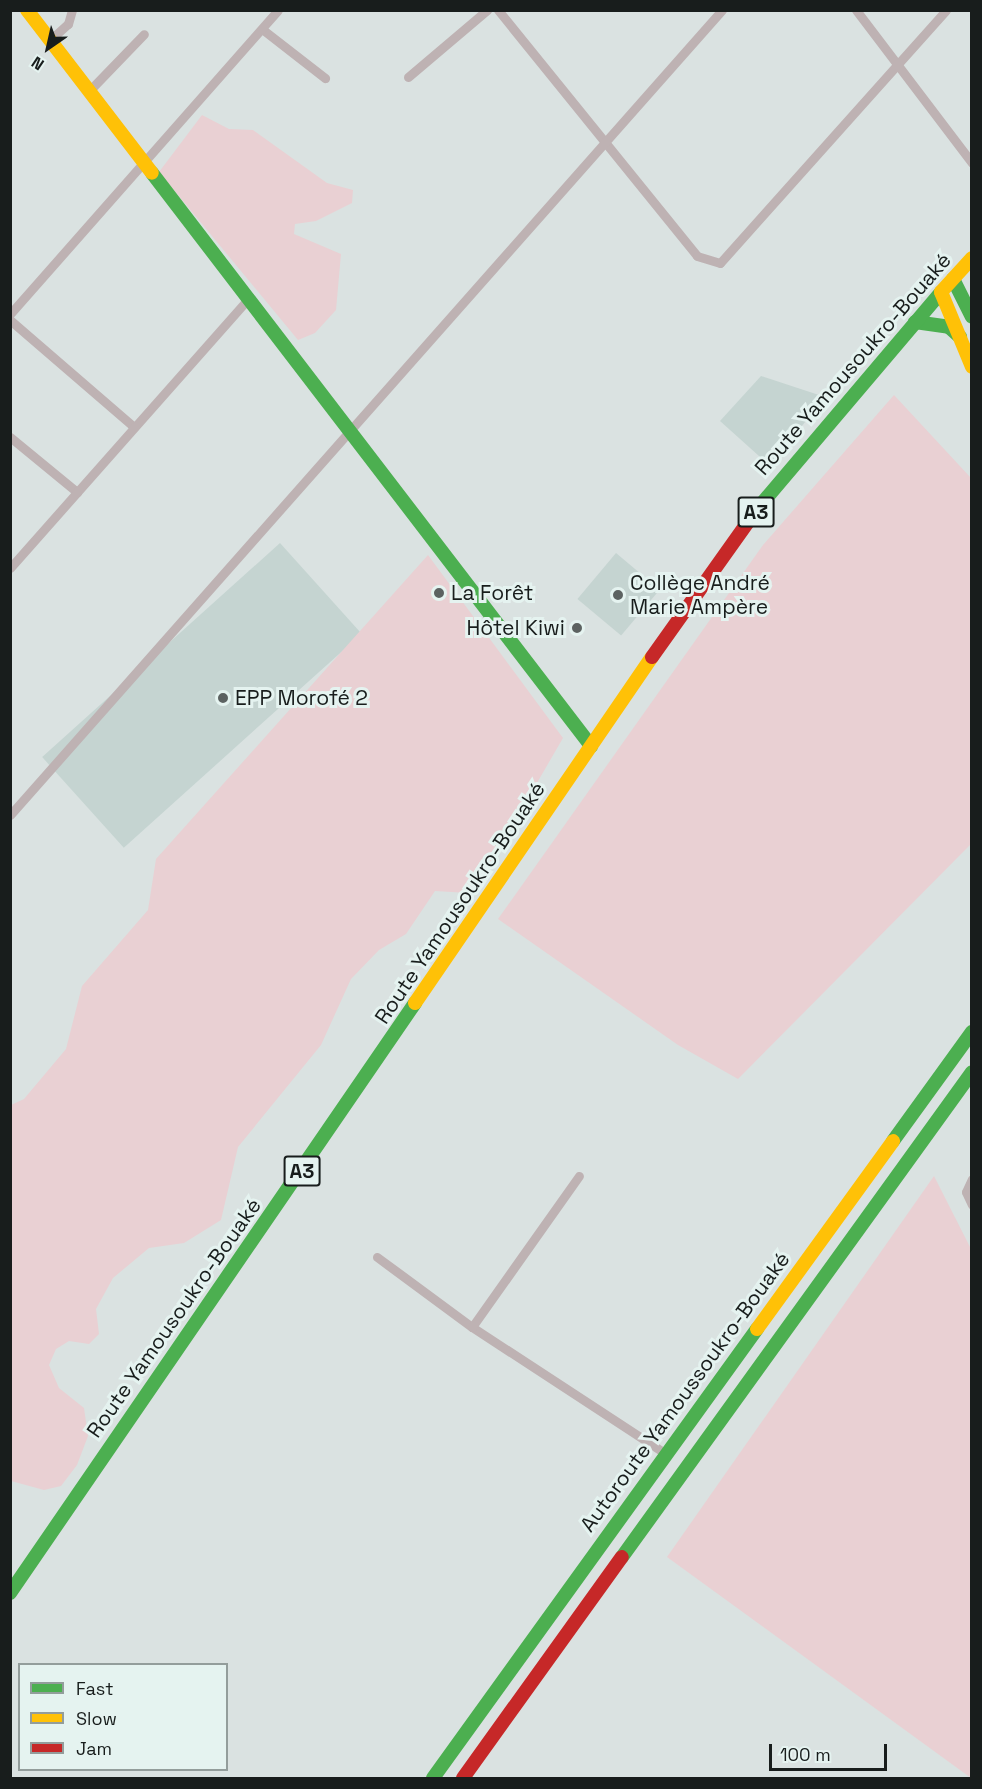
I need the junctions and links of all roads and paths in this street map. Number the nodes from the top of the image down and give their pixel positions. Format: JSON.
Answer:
{"nodes":[{"id":1,"x":27,"y":10,"type":"edge"},
{"id":2,"x":72,"y":10,"type":"edge"},
{"id":3,"x":278,"y":10,"type":"edge"},
{"id":4,"x":488,"y":10,"type":"edge"},
{"id":5,"x":498,"y":10,"type":"edge"},
{"id":6,"x":722,"y":10,"type":"edge"},
{"id":7,"x":856,"y":10,"type":"edge"},
{"id":8,"x":946,"y":10,"type":"edge"},
{"id":9,"x":262,"y":29,"type":"junction"},
{"id":10,"x":144,"y":34,"type":"dead end"},
{"id":11,"x":50,"y":40,"type":"junction"},
{"id":12,"x":897,"y":65,"type":"junction"},
{"id":13,"x":408,"y":77,"type":"dead end"},
{"id":14,"x":325,"y":78,"type":"dead end"},
{"id":15,"x":89,"y":91,"type":"junction"},
{"id":16,"x":605,"y":136,"type":"junction"},
{"id":17,"x":144,"y":162,"type":"junction"},
{"id":18,"x":972,"y":163,"type":"edge"},
{"id":19,"x":972,"y":258,"type":"edge"},
{"id":20,"x":953,"y":279,"type":"junction"},
{"id":21,"x":941,"y":292,"type":"junction"},
{"id":22,"x":250,"y":297,"type":"junction"},
{"id":23,"x":10,"y":314,"type":"edge"},
{"id":24,"x":972,"y":317,"type":"edge"},
{"id":25,"x":10,"y":320,"type":"edge"},
{"id":26,"x":915,"y":322,"type":"junction"},
{"id":27,"x":961,"y":338,"type":"junction"},
{"id":28,"x":972,"y":367,"type":"edge"},
{"id":29,"x":134,"y":427,"type":"junction"},
{"id":30,"x":351,"y":430,"type":"junction"},
{"id":31,"x":10,"y":436,"type":"edge"},
{"id":32,"x":77,"y":492,"type":"junction"},
{"id":33,"x":10,"y":568,"type":"edge"},
{"id":34,"x":591,"y":746,"type":"junction"},
{"id":35,"x":10,"y":815,"type":"edge"},
{"id":36,"x":972,"y":1032,"type":"edge"},
{"id":37,"x":972,"y":1072,"type":"edge"},
{"id":38,"x":579,"y":1176,"type":"dead end"},
{"id":39,"x":972,"y":1179,"type":"edge"},
{"id":40,"x":972,"y":1205,"type":"edge"},
{"id":41,"x":377,"y":1257,"type":"dead end"},
{"id":42,"x":472,"y":1327,"type":"junction"},
{"id":43,"x":666,"y":1454,"type":"junction"},
{"id":44,"x":10,"y":1593,"type":"edge"},
{"id":45,"x":433,"y":1779,"type":"edge"},
{"id":46,"x":463,"y":1779,"type":"edge"}],
"edges":[{"from":1,"to":11,"type":"main road"},
{"from":2,"to":11,"type":"street"},
{"from":3,"to":9,"type":"street"},
{"from":4,"to":13,"type":"street"},
{"from":5,"to":16,"type":"street"},
{"from":6,"to":16,"type":"street"},
{"from":7,"to":12,"type":"street"},
{"from":8,"to":12,"type":"street"},
{"from":9,"to":14,"type":"street"},
{"from":9,"to":17,"type":"street"},
{"from":10,"to":15,"type":"street"},
{"from":11,"to":15,"type":"main road"},
{"from":12,"to":16,"type":"street"},
{"from":12,"to":18,"type":"street"},
{"from":15,"to":17,"type":"main road"},
{"from":16,"to":30,"type":"street"},
{"from":17,"to":22,"type":"main road"},
{"from":17,"to":23,"type":"street"},
{"from":19,"to":20,"type":"main road","name":"Route Yamousoukro-Bouaké","number":"A3"},
{"from":20,"to":21,"type":"main road","name":"Route Yamousoukro-Bouaké","number":"A3"},
{"from":20,"to":24,"type":"main road"},
{"from":21,"to":26,"type":"main road","name":"Route Yamousoukro-Bouaké","number":"A3"},
{"from":21,"to":27,"type":"main road"},
{"from":22,"to":29,"type":"street"},
{"from":22,"to":30,"type":"main road"},
{"from":25,"to":29,"type":"street"},
{"from":26,"to":27,"type":"main road"},
{"from":26,"to":34,"type":"main road","name":"Route Yamousoukro-Bouaké","number":"A3"},
{"from":27,"to":28,"type":"main road"},
{"from":29,"to":32,"type":"street"},
{"from":30,"to":34,"type":"main road"},
{"from":30,"to":35,"type":"street"},
{"from":31,"to":32,"type":"street"},
{"from":32,"to":33,"type":"street"},
{"from":34,"to":44,"type":"main road","name":"Route Yamousoukro-Bouaké","number":"A3"},
{"from":36,"to":43,"type":"main road","name":"Autoroute Yamoussoukro-Bouaké"},
{"from":37,"to":46,"type":"main road"},
{"from":38,"to":42,"type":"street"},
{"from":39,"to":40,"type":"street"},
{"from":41,"to":42,"type":"street"},
{"from":42,"to":43,"type":"street"},
{"from":43,"to":45,"type":"main road","name":"Autoroute Yamoussoukro-Bouaké"}]}
